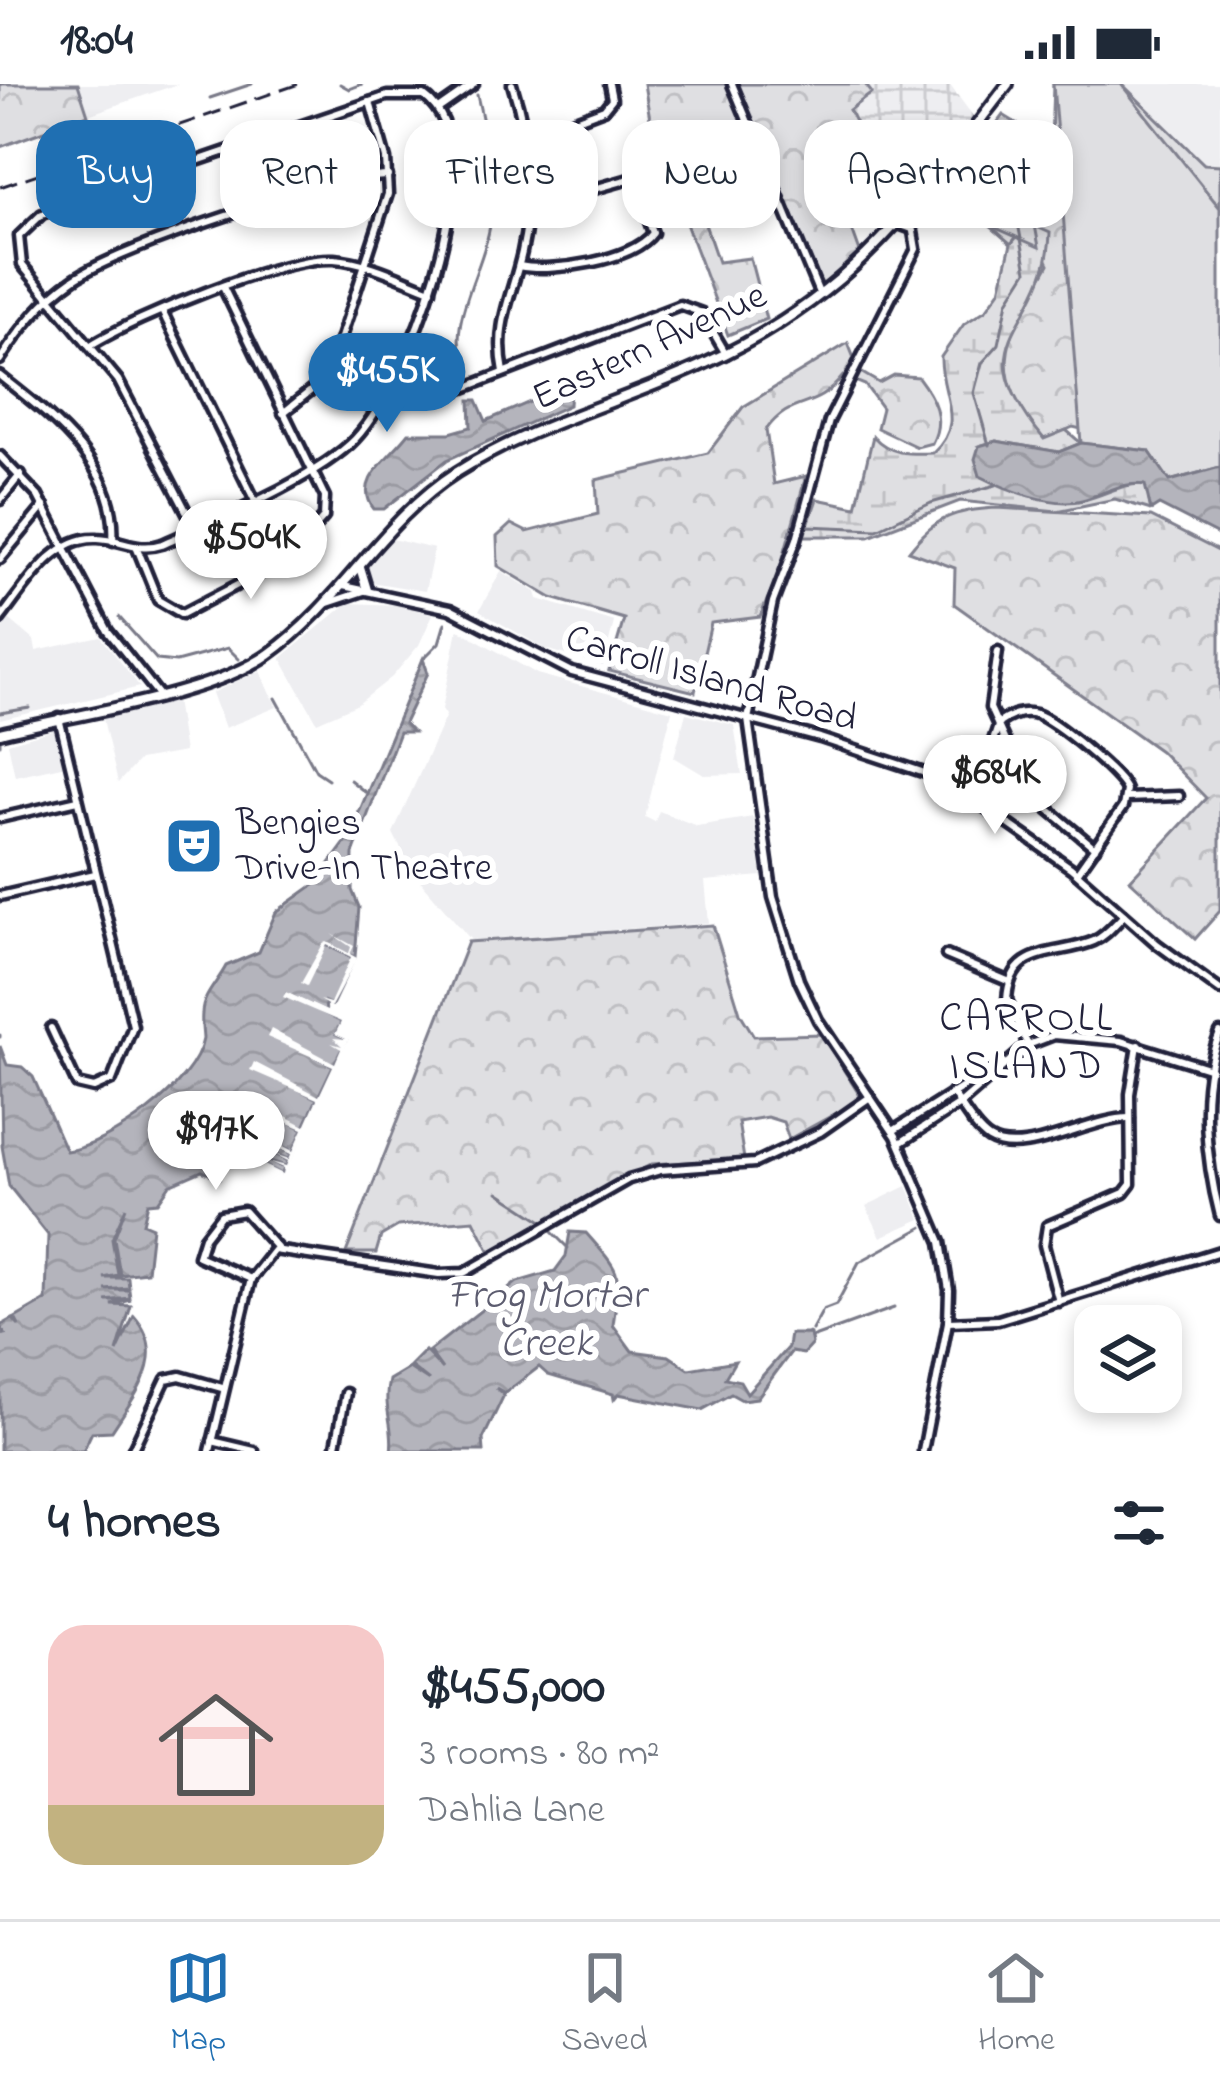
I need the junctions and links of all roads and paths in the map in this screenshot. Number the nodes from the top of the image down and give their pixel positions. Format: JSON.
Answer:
{"nodes":[{"id":1,"x":474,"y":84,"type":"edge"},
{"id":2,"x":512,"y":84,"type":"edge"},
{"id":3,"x":609,"y":84,"type":"edge"},
{"id":4,"x":732,"y":84,"type":"edge"},
{"id":5,"x":1008,"y":84,"type":"edge"},
{"id":6,"x":370,"y":102,"type":"junction"},
{"id":7,"x":438,"y":109,"type":"junction"},
{"id":8,"x":522,"y":120,"type":"edge"},
{"id":9,"x":576,"y":120,"type":"edge"},
{"id":10,"x":981,"y":120,"type":"edge"},
{"id":11,"x":388,"y":176,"type":"junction"},
{"id":12,"x":598,"y":188,"type":"edge"},
{"id":13,"x":525,"y":228,"type":"edge"},
{"id":14,"x":897,"y":228,"type":"edge"},
{"id":15,"x":909,"y":228,"type":"edge"},
{"id":16,"x":913,"y":230,"type":"joint"},
{"id":17,"x":368,"y":266,"type":"junction"},
{"id":18,"x":519,"y":266,"type":"junction"},
{"id":19,"x":224,"y":289,"type":"junction"},
{"id":20,"x":430,"y":290,"type":"junction"},
{"id":21,"x":50,"y":297,"type":"junction"},
{"id":22,"x":820,"y":297,"type":"junction"},
{"id":23,"x":162,"y":310,"type":"junction"},
{"id":24,"x":91,"y":344,"type":"junction"},
{"id":25,"x":726,"y":354,"type":"junction"},
{"id":26,"x":0,"y":360,"type":"edge"},
{"id":27,"x":504,"y":372,"type":"junction"},
{"id":28,"x":0,"y":376,"type":"edge"},
{"id":29,"x":395,"y":379,"type":"junction"},
{"id":30,"x":283,"y":413,"type":"junction"},
{"id":31,"x":0,"y":456,"type":"edge"},
{"id":32,"x":311,"y":471,"type":"junction"},
{"id":33,"x":21,"y":474,"type":"junction"},
{"id":34,"x":254,"y":499,"type":"junction"},
{"id":35,"x":0,"y":500,"type":"edge"},
{"id":36,"x":44,"y":506,"type":"junction"},
{"id":37,"x":195,"y":528,"type":"junction"},
{"id":38,"x":113,"y":541,"type":"junction"},
{"id":39,"x":64,"y":548,"type":"junction"},
{"id":40,"x":137,"y":548,"type":"junction"},
{"id":41,"x":0,"y":559,"type":"edge"},
{"id":42,"x":360,"y":566,"type":"junction"},
{"id":43,"x":343,"y":586,"type":"junction"},
{"id":44,"x":368,"y":590,"type":"junction"},
{"id":45,"x":325,"y":604,"type":"junction"},
{"id":46,"x":4,"y":607,"type":"edge"},
{"id":47,"x":0,"y":619,"type":"edge"},
{"id":48,"x":998,"y":651,"type":"dead end"},
{"id":49,"x":159,"y":694,"type":"junction"},
{"id":50,"x":59,"y":718,"type":"junction"},
{"id":51,"x":748,"y":719,"type":"junction"},
{"id":52,"x":999,"y":723,"type":"junction"},
{"id":53,"x":0,"y":733,"type":"edge"},
{"id":54,"x":1179,"y":796,"type":"dead end"},
{"id":55,"x":974,"y":797,"type":"junction"},
{"id":56,"x":1126,"y":798,"type":"junction"},
{"id":57,"x":78,"y":800,"type":"junction"},
{"id":58,"x":0,"y":818,"type":"edge"},
{"id":59,"x":1095,"y":848,"type":"junction"},
{"id":60,"x":1077,"y":873,"type":"junction"},
{"id":61,"x":95,"y":874,"type":"junction"},
{"id":62,"x":0,"y":896,"type":"edge"},
{"id":63,"x":1124,"y":915,"type":"junction"},
{"id":64,"x":946,"y":955,"type":"dead end"},
{"id":65,"x":1010,"y":982,"type":"junction"},
{"id":66,"x":1220,"y":990,"type":"edge"},
{"id":67,"x":51,"y":1028,"type":"dead end"},
{"id":68,"x":1220,"y":1033,"type":"edge"},
{"id":69,"x":1028,"y":1045,"type":"junction"},
{"id":70,"x":1138,"y":1045,"type":"junction"},
{"id":71,"x":1012,"y":1058,"type":"junction"},
{"id":72,"x":1220,"y":1059,"type":"edge"},
{"id":73,"x":1210,"y":1069,"type":"junction"},
{"id":74,"x":952,"y":1093,"type":"junction"},
{"id":75,"x":870,"y":1097,"type":"junction"},
{"id":76,"x":960,"y":1104,"type":"junction"},
{"id":77,"x":1130,"y":1118,"type":"junction"},
{"id":78,"x":893,"y":1131,"type":"junction"},
{"id":79,"x":900,"y":1143,"type":"junction"},
{"id":80,"x":1220,"y":1156,"type":"edge"},
{"id":81,"x":1210,"y":1157,"type":"junction"},
{"id":82,"x":1220,"y":1216,"type":"edge"},
{"id":83,"x":280,"y":1250,"type":"junction"},
{"id":84,"x":1220,"y":1251,"type":"edge"},
{"id":85,"x":251,"y":1279,"type":"junction"},
{"id":86,"x":1059,"y":1302,"type":"junction"},
{"id":87,"x":948,"y":1322,"type":"junction"},
{"id":88,"x":222,"y":1388,"type":"junction"},
{"id":89,"x":346,"y":1394,"type":"dead end"},
{"id":90,"x":212,"y":1441,"type":"junction"},
{"id":91,"x":132,"y":1451,"type":"edge"},
{"id":92,"x":210,"y":1451,"type":"edge"},
{"id":93,"x":254,"y":1451,"type":"edge"},
{"id":94,"x":334,"y":1451,"type":"edge"},
{"id":95,"x":923,"y":1451,"type":"edge"}],
"edges":[{"from":1,"to":7,"type":"street"},
{"from":2,"to":8,"type":"street"},
{"from":3,"to":9,"type":"street"},
{"from":4,"to":22,"type":"street"},
{"from":5,"to":10,"type":"main road","name":"Eastern Avenue"},
{"from":6,"to":7,"type":"street"},
{"from":6,"to":11,"type":"street"},
{"from":6,"to":21,"type":"street"},
{"from":7,"to":20,"type":"street"},
{"from":11,"to":17,"type":"street"},
{"from":11,"to":21,"type":"street"},
{"from":12,"to":18,"type":"street"},
{"from":13,"to":18,"type":"street"},
{"from":14,"to":22,"type":"main road","name":"Eastern Avenue"},
{"from":15,"to":16,"type":"street"},
{"from":16,"to":51,"type":"street"},
{"from":17,"to":19,"type":"street"},
{"from":17,"to":20,"type":"street"},
{"from":17,"to":30,"type":"street"},
{"from":18,"to":27,"type":"street"},
{"from":19,"to":23,"type":"street"},
{"from":19,"to":30,"type":"street"},
{"from":20,"to":29,"type":"street"},
{"from":21,"to":24,"type":"street"},
{"from":21,"to":26,"type":"street"},
{"from":22,"to":25,"type":"main road","name":"Eastern Avenue"},
{"from":23,"to":24,"type":"street"},
{"from":23,"to":34,"type":"street"},
{"from":24,"to":37,"type":"street"},
{"from":25,"to":27,"type":"street"},
{"from":25,"to":42,"type":"main road","name":"Eastern Avenue"},
{"from":27,"to":29,"type":"street"},
{"from":28,"to":38,"type":"street"},
{"from":29,"to":32,"type":"street"},
{"from":30,"to":32,"type":"street"},
{"from":31,"to":33,"type":"street"},
{"from":32,"to":34,"type":"street"},
{"from":32,"to":40,"type":"street"},
{"from":33,"to":35,"type":"street"},
{"from":33,"to":36,"type":"street"},
{"from":34,"to":37,"type":"street"},
{"from":36,"to":39,"type":"street"},
{"from":36,"to":41,"type":"street"},
{"from":37,"to":40,"type":"street"},
{"from":38,"to":39,"type":"street"},
{"from":38,"to":40,"type":"street"},
{"from":39,"to":46,"type":"street"},
{"from":39,"to":49,"type":"street"},
{"from":42,"to":43,"type":"main road","name":"Eastern Avenue"},
{"from":42,"to":44,"type":"main road"},
{"from":43,"to":44,"type":"street","name":"Carroll Island Road"},
{"from":43,"to":45,"type":"main road","name":"Eastern Avenue"},
{"from":44,"to":45,"type":"street"},
{"from":44,"to":51,"type":"street","name":"Carroll Island Road"},
{"from":45,"to":49,"type":"main road","name":"Eastern Avenue"},
{"from":46,"to":47,"type":"street"},
{"from":48,"to":52,"type":"street"},
{"from":49,"to":50,"type":"main road","name":"Eastern Avenue"},
{"from":50,"to":53,"type":"main road","name":"Eastern Avenue"},
{"from":50,"to":57,"type":"street"},
{"from":51,"to":55,"type":"street","name":"Carroll Island Road"},
{"from":51,"to":75,"type":"street"},
{"from":52,"to":55,"type":"street"},
{"from":52,"to":56,"type":"street"},
{"from":52,"to":59,"type":"street"},
{"from":54,"to":56,"type":"street"},
{"from":55,"to":60,"type":"street","name":"Carroll Island Road"},
{"from":56,"to":59,"type":"street"},
{"from":57,"to":58,"type":"street"},
{"from":57,"to":61,"type":"street"},
{"from":59,"to":60,"type":"street"},
{"from":60,"to":63,"type":"street","name":"Carroll Island Road"},
{"from":61,"to":62,"type":"street"},
{"from":61,"to":67,"type":"street"},
{"from":63,"to":65,"type":"street"},
{"from":63,"to":66,"type":"street","name":"Carroll Island Road"},
{"from":64,"to":65,"type":"street"},
{"from":65,"to":69,"type":"street"},
{"from":68,"to":73,"type":"street"},
{"from":69,"to":70,"type":"street"},
{"from":69,"to":71,"type":"street"},
{"from":70,"to":73,"type":"street"},
{"from":70,"to":77,"type":"street"},
{"from":71,"to":74,"type":"street"},
{"from":71,"to":76,"type":"street"},
{"from":72,"to":73,"type":"street"},
{"from":73,"to":81,"type":"street"},
{"from":74,"to":76,"type":"street"},
{"from":74,"to":78,"type":"street"},
{"from":75,"to":78,"type":"street"},
{"from":75,"to":83,"type":"street"},
{"from":76,"to":77,"type":"street"},
{"from":76,"to":79,"type":"street"},
{"from":77,"to":86,"type":"street"},
{"from":78,"to":79,"type":"street"},
{"from":79,"to":87,"type":"street"},
{"from":80,"to":81,"type":"street"},
{"from":81,"to":82,"type":"street"},
{"from":83,"to":85,"type":"street"},
{"from":83,"to":85,"type":"street"},
{"from":84,"to":86,"type":"street"},
{"from":85,"to":88,"type":"street"},
{"from":86,"to":87,"type":"street"},
{"from":87,"to":95,"type":"street"},
{"from":88,"to":90,"type":"street"},
{"from":88,"to":91,"type":"street"},
{"from":89,"to":94,"type":"street"},
{"from":90,"to":92,"type":"street"},
{"from":90,"to":93,"type":"street"}]}
